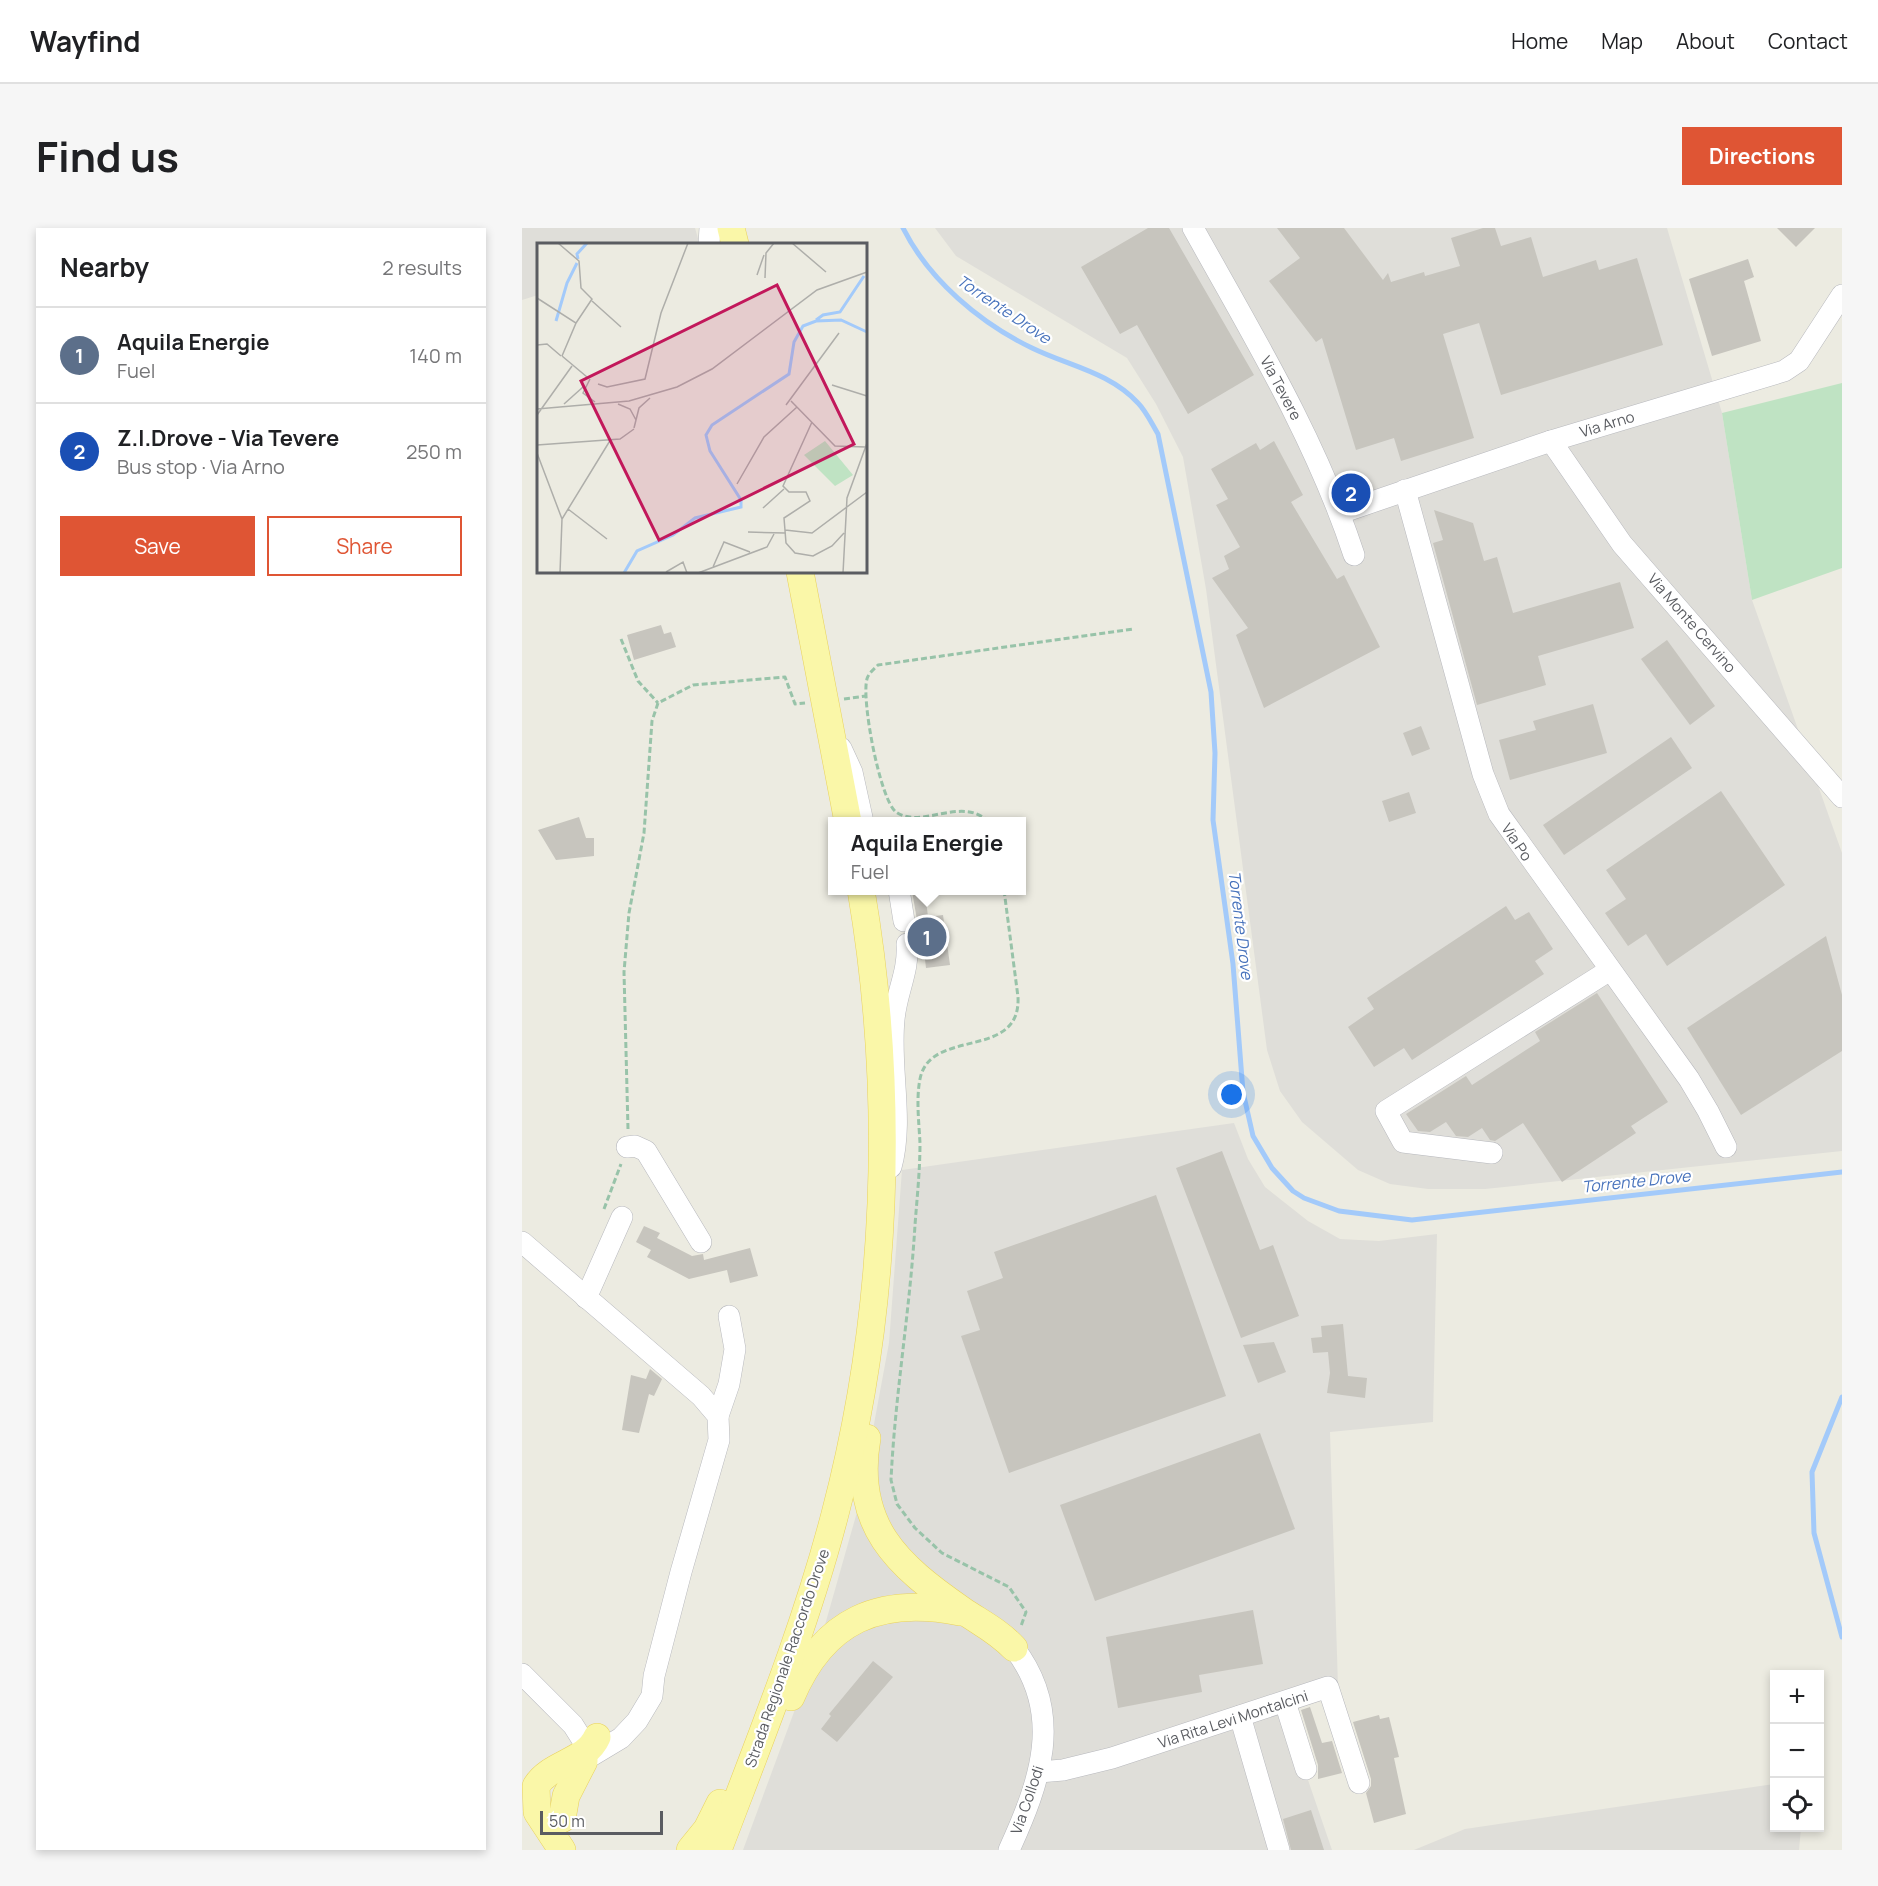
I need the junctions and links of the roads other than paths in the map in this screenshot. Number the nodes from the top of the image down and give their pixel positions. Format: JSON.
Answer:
{"nodes":[{"id":1,"x":710,"y":228,"type":"edge"},
{"id":2,"x":731,"y":228,"type":"edge"},
{"id":3,"x":1193,"y":228,"type":"edge"},
{"id":4,"x":709,"y":243,"type":"edge"},
{"id":5,"x":735,"y":243,"type":"edge"},
{"id":6,"x":1842,"y":295,"type":"edge"},
{"id":7,"x":1551,"y":441,"type":"junction"},
{"id":8,"x":1405,"y":490,"type":"junction"},
{"id":9,"x":1340,"y":513,"type":"junction"},
{"id":10,"x":1354,"y":555,"type":"dead end"},
{"id":11,"x":800,"y":573,"type":"edge"},
{"id":12,"x":831,"y":735,"type":"junction"},
{"id":13,"x":1842,"y":797,"type":"edge"},
{"id":14,"x":847,"y":817,"type":"edge"},
{"id":15,"x":862,"y":817,"type":"edge"},
{"id":16,"x":862,"y":895,"type":"edge"},
{"id":17,"x":900,"y":895,"type":"edge"},
{"id":18,"x":904,"y":921,"type":"dead end"},
{"id":19,"x":907,"y":944,"type":"dead end"},
{"id":20,"x":1610,"y":970,"type":"junction"},
{"id":21,"x":627,"y":1147,"type":"road end"},
{"id":22,"x":1726,"y":1147,"type":"dead end"},
{"id":23,"x":1492,"y":1154,"type":"dead end"},
{"id":24,"x":880,"y":1192,"type":"junction"},
{"id":25,"x":612,"y":1214,"type":"road end"},
{"id":26,"x":522,"y":1242,"type":"edge"},
{"id":27,"x":700,"y":1242,"type":"dead end"},
{"id":28,"x":877,"y":1265,"type":"junction"},
{"id":29,"x":586,"y":1298,"type":"junction"},
{"id":30,"x":729,"y":1316,"type":"dead end"},
{"id":31,"x":718,"y":1416,"type":"junction"},
{"id":32,"x":829,"y":1535,"type":"junction"},
{"id":33,"x":967,"y":1614,"type":"junction"},
{"id":34,"x":1014,"y":1648,"type":"joint"},
{"id":35,"x":522,"y":1674,"type":"edge"},
{"id":36,"x":1285,"y":1702,"type":"junction"},
{"id":37,"x":1240,"y":1716,"type":"junction"},
{"id":38,"x":588,"y":1747,"type":"junction"},
{"id":39,"x":1306,"y":1769,"type":"dead end"},
{"id":40,"x":1039,"y":1772,"type":"junction"},
{"id":41,"x":1359,"y":1783,"type":"dead end"},
{"id":42,"x":526,"y":1787,"type":"edge"},
{"id":43,"x":543,"y":1821,"type":"edge"},
{"id":44,"x":1014,"y":1847,"type":"edge"},
{"id":45,"x":562,"y":1850,"type":"edge"},
{"id":46,"x":574,"y":1850,"type":"edge"},
{"id":47,"x":690,"y":1850,"type":"edge"},
{"id":48,"x":718,"y":1850,"type":"edge"},
{"id":49,"x":733,"y":1850,"type":"edge"},
{"id":50,"x":1279,"y":1850,"type":"edge"}],
"edges":[{"from":1,"to":4,"type":"street"},
{"from":2,"to":5,"type":"main road"},
{"from":3,"to":9,"type":"street","name":"Via Tevere"},
{"from":6,"to":7,"type":"street","name":"Via Arno"},
{"from":7,"to":8,"type":"street","name":"Via Arno"},
{"from":7,"to":13,"type":"street","name":"Via Monte Cervino"},
{"from":8,"to":9,"type":"street","name":"Via Arno"},
{"from":8,"to":20,"type":"street","name":"Via Po"},
{"from":9,"to":10,"type":"street","name":"Via Tevere"},
{"from":11,"to":12,"type":"main road"},
{"from":12,"to":14,"type":"main road"},
{"from":12,"to":15,"type":"street"},
{"from":16,"to":24,"type":"main road","name":"Strada Regionale Raccordo Drove"},
{"from":17,"to":18,"type":"street"},
{"from":19,"to":24,"type":"street"},
{"from":20,"to":22,"type":"street","name":"Via Po"},
{"from":20,"to":23,"type":"street"},
{"from":21,"to":27,"type":"street"},
{"from":24,"to":28,"type":"main road","name":"Strada Regionale Raccordo Drove"},
{"from":25,"to":29,"type":"street"},
{"from":26,"to":29,"type":"street"},
{"from":28,"to":32,"type":"main road","name":"Strada Regionale Raccordo Drove"},
{"from":28,"to":33,"type":"main road"},
{"from":29,"to":31,"type":"street"},
{"from":30,"to":31,"type":"street"},
{"from":31,"to":38,"type":"street"},
{"from":32,"to":47,"type":"main road"},
{"from":32,"to":48,"type":"main road","name":"Strada Regionale Raccordo Drove"},
{"from":33,"to":34,"type":"main road"},
{"from":33,"to":49,"type":"main road"},
{"from":34,"to":40,"type":"street","name":"Via Collodi"},
{"from":35,"to":38,"type":"street"},
{"from":36,"to":37,"type":"street","name":"Via Rita Levi Montalcini"},
{"from":36,"to":39,"type":"street"},
{"from":36,"to":41,"type":"street","name":"Via Rita Levi Montalcini"},
{"from":37,"to":40,"type":"street","name":"Via Rita Levi Montalcini"},
{"from":37,"to":50,"type":"street"},
{"from":38,"to":42,"type":"main road"},
{"from":38,"to":43,"type":"main road"},
{"from":40,"to":44,"type":"street","name":"Via Collodi"},
{"from":42,"to":43,"type":"main road"},
{"from":43,"to":45,"type":"main road"},
{"from":43,"to":46,"type":"main road"}]}
